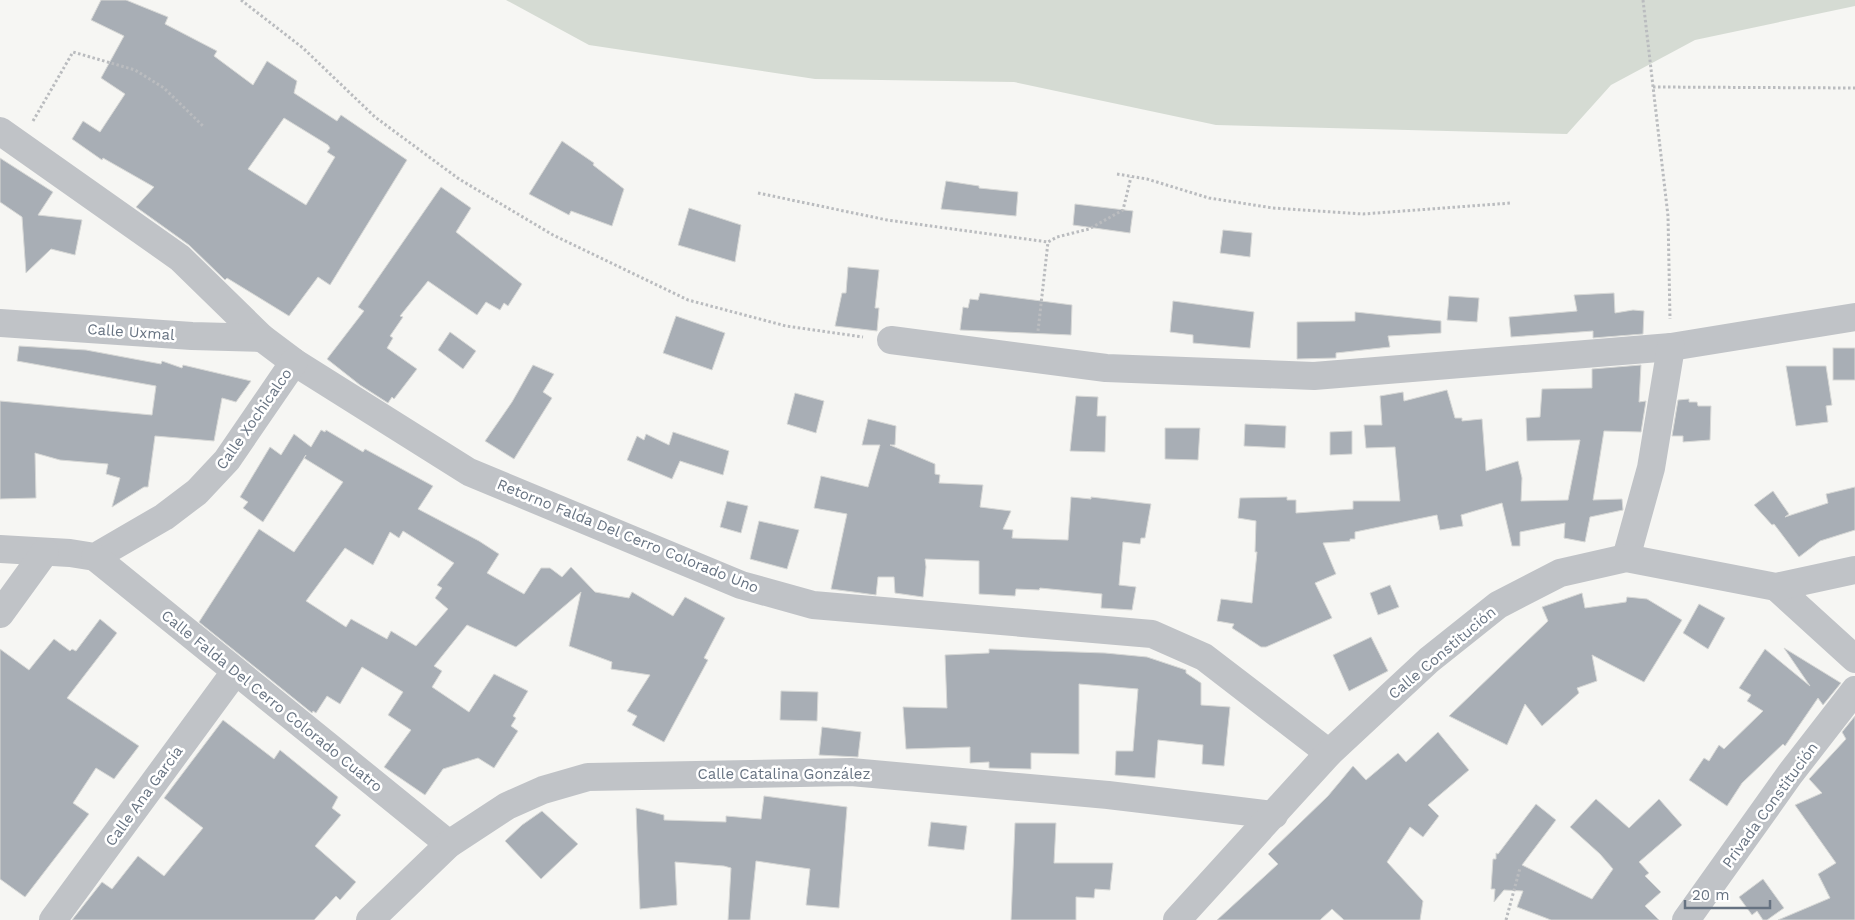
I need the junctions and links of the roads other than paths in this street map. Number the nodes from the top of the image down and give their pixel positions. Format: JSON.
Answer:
{"nodes":[{"id":1,"x":9,"y":138,"type":"edge"},
{"id":2,"x":1855,"y":317,"type":"edge"},
{"id":3,"x":0,"y":323,"type":"edge"},
{"id":4,"x":262,"y":338,"type":"junction"},
{"id":5,"x":891,"y":340,"type":"road end"},
{"id":6,"x":1671,"y":347,"type":"junction"},
{"id":7,"x":294,"y":362,"type":"junction"},
{"id":8,"x":0,"y":549,"type":"edge"},
{"id":9,"x":45,"y":552,"type":"junction"},
{"id":10,"x":95,"y":556,"type":"junction"},
{"id":11,"x":1626,"y":558,"type":"junction"},
{"id":12,"x":1855,"y":570,"type":"edge"},
{"id":13,"x":1776,"y":587,"type":"junction"},
{"id":14,"x":0,"y":614,"type":"edge"},
{"id":15,"x":1855,"y":659,"type":"edge"},
{"id":16,"x":235,"y":672,"type":"junction"},
{"id":17,"x":1855,"y":690,"type":"edge"},
{"id":18,"x":1329,"y":753,"type":"junction"},
{"id":19,"x":1274,"y":815,"type":"junction"},
{"id":20,"x":449,"y":844,"type":"junction"},
{"id":21,"x":52,"y":920,"type":"edge"},
{"id":22,"x":370,"y":920,"type":"edge"},
{"id":23,"x":1177,"y":920,"type":"edge"},
{"id":24,"x":1686,"y":920,"type":"edge"}],
"edges":[{"from":1,"to":4,"type":"street","name":"Retorno Falda Del Cerro Colorado Uno"},
{"from":2,"to":6,"type":"street"},
{"from":3,"to":4,"type":"street","name":"Calle Uxmal"},
{"from":4,"to":7,"type":"street","name":"Retorno Falda Del Cerro Colorado Uno"},
{"from":5,"to":6,"type":"street"},
{"from":6,"to":11,"type":"street"},
{"from":7,"to":10,"type":"street","name":"Calle Xochicalco"},
{"from":7,"to":18,"type":"street","name":"Retorno Falda Del Cerro Colorado Uno"},
{"from":8,"to":9,"type":"street"},
{"from":9,"to":10,"type":"street"},
{"from":9,"to":14,"type":"street"},
{"from":10,"to":16,"type":"street","name":"Calle Falda Del Cerro Colorado Cuatro"},
{"from":11,"to":13,"type":"street","name":"Calle Constitución"},
{"from":11,"to":18,"type":"street","name":"Calle Constitución"},
{"from":12,"to":13,"type":"street","name":"Calle Constitución"},
{"from":13,"to":15,"type":"street"},
{"from":16,"to":20,"type":"street","name":"Calle Falda Del Cerro Colorado Cuatro"},
{"from":16,"to":21,"type":"street","name":"Calle Ana García"},
{"from":17,"to":24,"type":"street","name":"Privada Constitución"},
{"from":18,"to":19,"type":"street","name":"Calle Constitución"},
{"from":19,"to":20,"type":"street","name":"Calle Catalina González"},
{"from":19,"to":23,"type":"street","name":"Calle Constitución"},
{"from":20,"to":22,"type":"street","name":"Calle Catalina González"}]}
